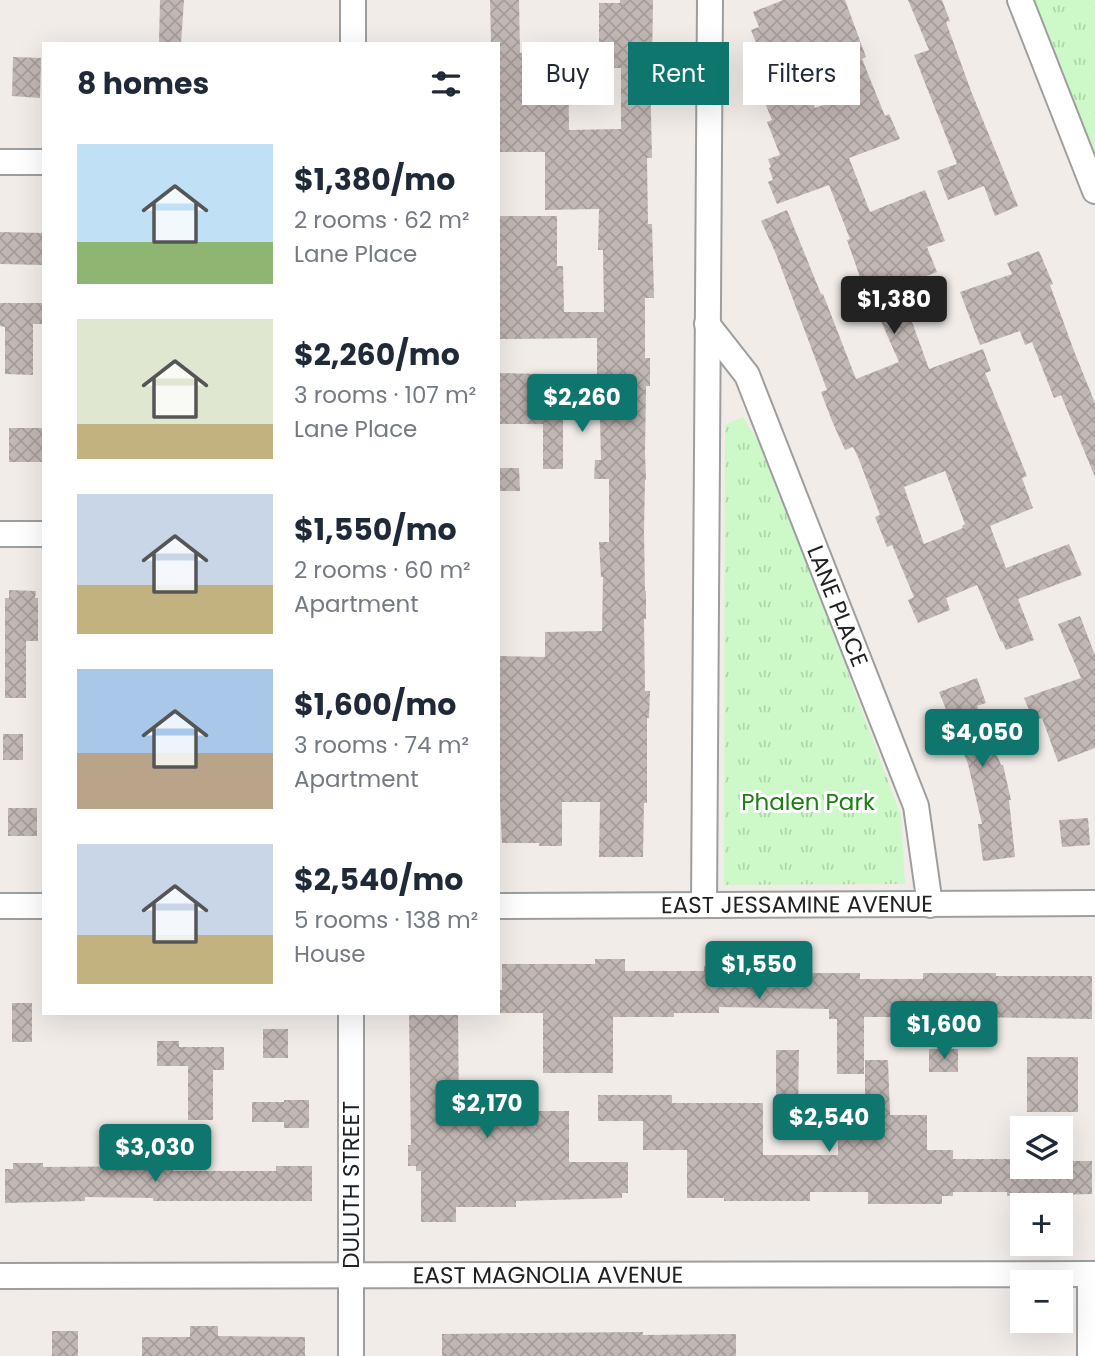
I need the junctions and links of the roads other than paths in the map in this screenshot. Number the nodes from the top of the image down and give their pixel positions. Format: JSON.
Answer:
{"nodes":[{"id":1,"x":354,"y":0,"type":"edge"},
{"id":2,"x":710,"y":0,"type":"edge"},
{"id":3,"x":1020,"y":0,"type":"edge"},
{"id":4,"x":353,"y":42,"type":"edge"},
{"id":5,"x":0,"y":162,"type":"edge"},
{"id":6,"x":42,"y":162,"type":"edge"},
{"id":7,"x":1095,"y":191,"type":"edge"},
{"id":8,"x":707,"y":324,"type":"junction"},
{"id":9,"x":0,"y":534,"type":"edge"},
{"id":10,"x":42,"y":534,"type":"edge"},
{"id":11,"x":1095,"y":903,"type":"edge"},
{"id":12,"x":704,"y":905,"type":"junction"},
{"id":13,"x":930,"y":905,"type":"junction"},
{"id":14,"x":0,"y":906,"type":"edge"},
{"id":15,"x":42,"y":906,"type":"edge"},
{"id":16,"x":500,"y":906,"type":"edge"},
{"id":17,"x":351,"y":1015,"type":"edge"},
{"id":18,"x":1093,"y":1274,"type":"edge"},
{"id":19,"x":351,"y":1275,"type":"junction"},
{"id":20,"x":0,"y":1276,"type":"edge"},
{"id":21,"x":351,"y":1356,"type":"edge"},
{"id":22,"x":1090,"y":1356,"type":"edge"}],
"edges":[{"from":1,"to":4,"type":"street"},
{"from":2,"to":8,"type":"street"},
{"from":3,"to":7,"type":"street"},
{"from":5,"to":6,"type":"street"},
{"from":8,"to":12,"type":"street"},
{"from":8,"to":13,"type":"street","name":"LANE PLACE"},
{"from":9,"to":10,"type":"street"},
{"from":11,"to":13,"type":"street","name":"EAST JESSAMINE AVENUE"},
{"from":12,"to":13,"type":"street","name":"EAST JESSAMINE AVENUE"},
{"from":12,"to":16,"type":"street","name":"EAST JESSAMINE AVENUE"},
{"from":14,"to":15,"type":"street"},
{"from":17,"to":19,"type":"street","name":"DULUTH STREET"},
{"from":18,"to":19,"type":"street","name":"EAST MAGNOLIA AVENUE"},
{"from":18,"to":22,"type":"street"},
{"from":19,"to":20,"type":"street","name":"EAST MAGNOLIA AVENUE"},
{"from":19,"to":21,"type":"street","name":"DULUTH STREET"}]}
